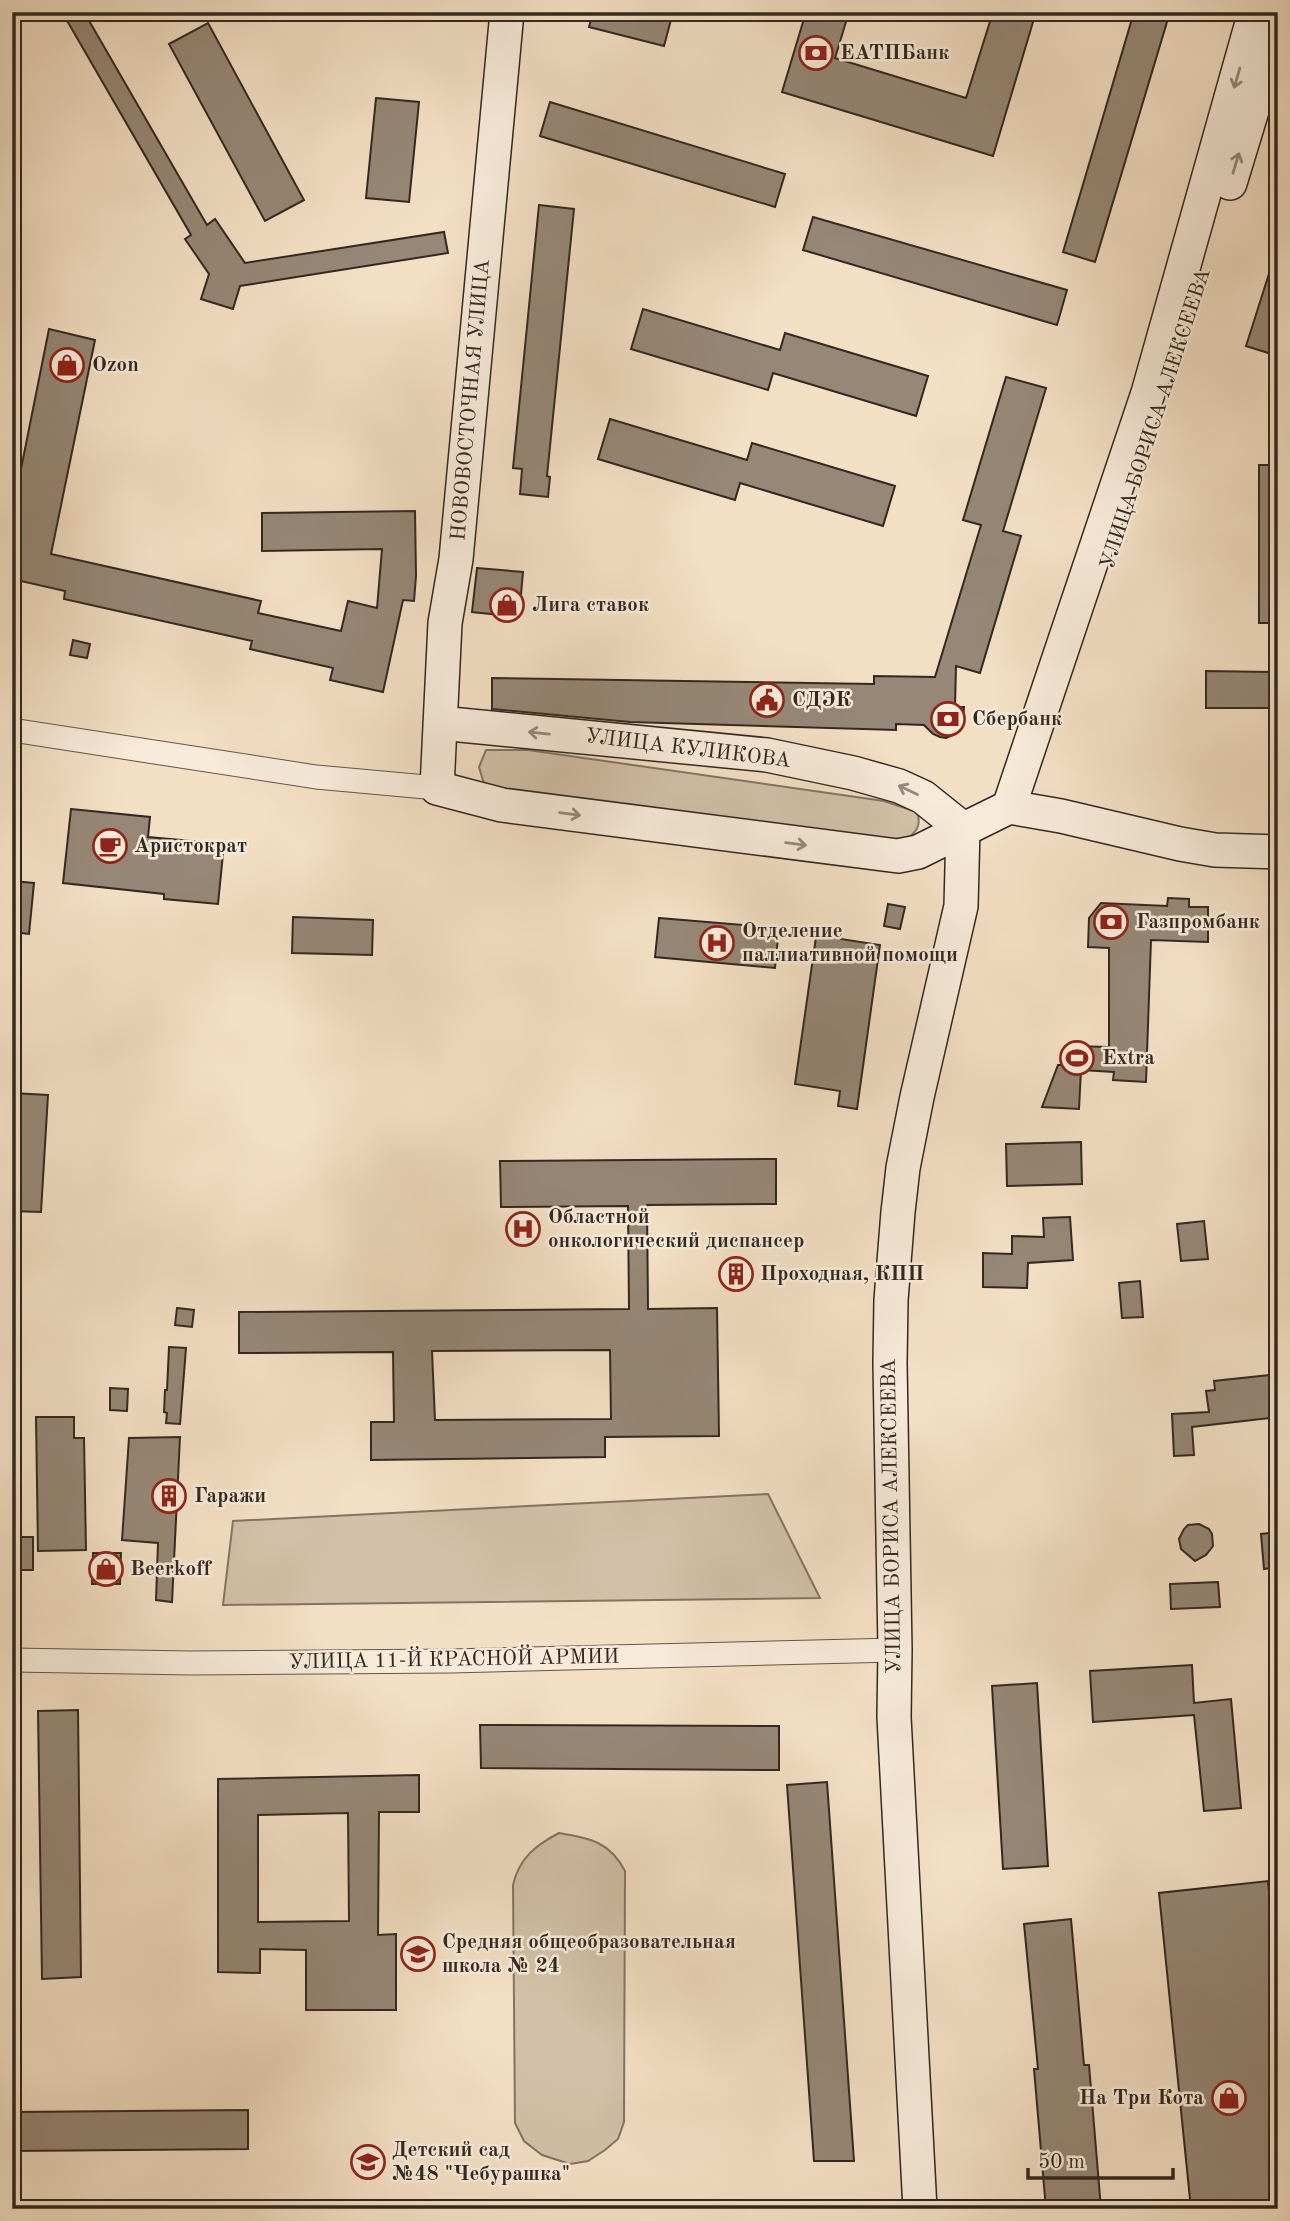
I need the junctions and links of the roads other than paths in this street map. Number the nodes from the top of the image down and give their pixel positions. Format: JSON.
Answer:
{"nodes":[{"id":1,"x":507,"y":12,"type":"edge"},
{"id":2,"x":1255,"y":12,"type":"edge"},
{"id":3,"x":1278,"y":25,"type":"edge"},
{"id":4,"x":1081,"y":621,"type":"junction"},
{"id":5,"x":440,"y":723,"type":"junction"},
{"id":6,"x":12,"y":730,"type":"edge"},
{"id":7,"x":437,"y":788,"type":"junction"},
{"id":8,"x":1018,"y":809,"type":"junction"},
{"id":9,"x":963,"y":829,"type":"junction"},
{"id":10,"x":1278,"y":852,"type":"edge"},
{"id":11,"x":895,"y":1650,"type":"junction"},
{"id":12,"x":12,"y":1660,"type":"edge"},
{"id":13,"x":920,"y":2209,"type":"edge"}],
"edges":[{"from":1,"to":5,"type":"main road","name":"НОВОВОСТОЧНАЯ УЛИЦА"},
{"from":2,"to":4,"type":"main road","one_way":true},
{"from":4,"to":3,"type":"main road","name":"УЛИЦА БОРИСА АЛЕКСЕЕВА","one_way":true},
{"from":4,"to":8,"type":"main road","name":"УЛИЦА БОРИСА АЛЕКСЕЕВА"},
{"from":5,"to":7,"type":"main road","name":"НОВОВОСТОЧНАЯ УЛИЦА"},
{"from":9,"to":5,"type":"main road","name":"УЛИЦА КУЛИКОВА","one_way":true},
{"from":6,"to":7,"type":"street"},
{"from":7,"to":9,"type":"main road","one_way":true},
{"from":8,"to":9,"type":"main road"},
{"from":8,"to":10,"type":"main road"},
{"from":9,"to":11,"type":"main road","name":"УЛИЦА БОРИСА АЛЕКСЕЕВА"},
{"from":11,"to":12,"type":"street","name":"УЛИЦА 11-Й КРАСНОЙ АРМИИ"},
{"from":11,"to":13,"type":"main road","name":"УЛИЦА БОРИСА АЛЕКСЕЕВА"}]}
